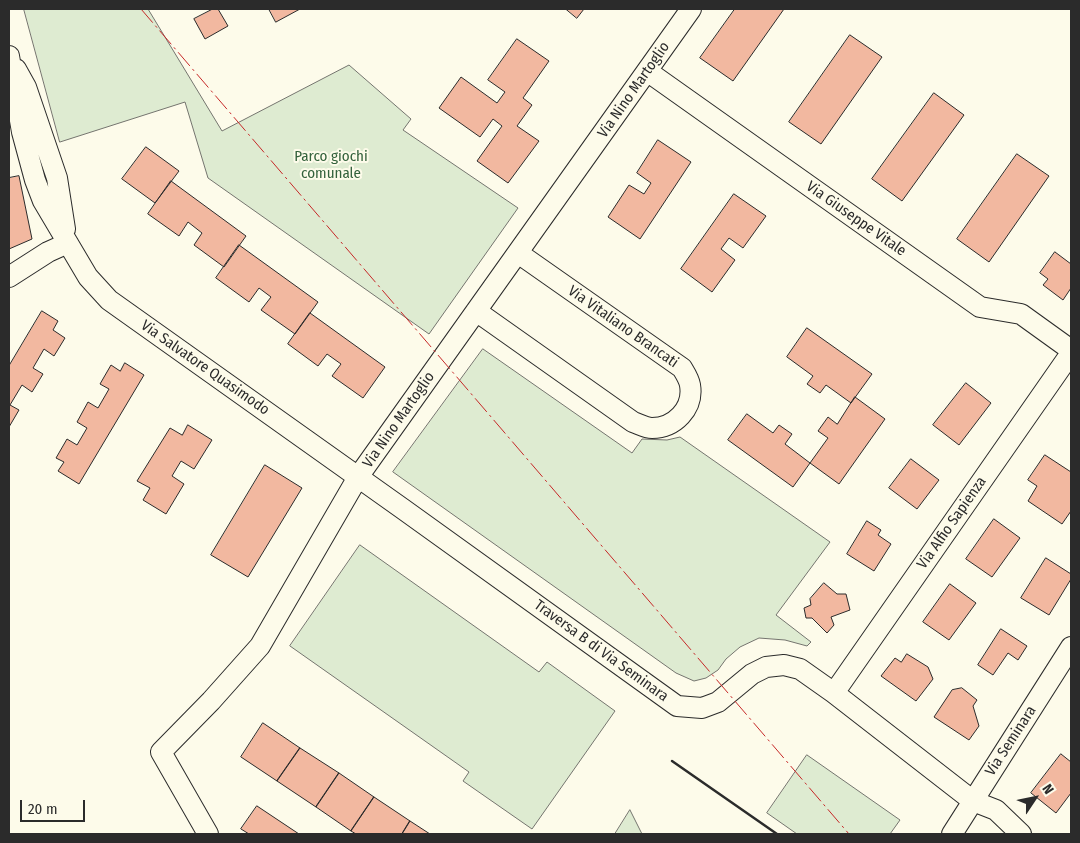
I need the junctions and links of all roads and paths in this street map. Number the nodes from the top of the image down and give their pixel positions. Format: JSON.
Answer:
{"nodes":[{"id":1,"x":691,"y":9,"type":"edge"},
{"id":2,"x":9,"y":57,"type":"edge"},
{"id":3,"x":647,"y":71,"type":"junction"},
{"id":4,"x":68,"y":243,"type":"junction"},
{"id":5,"x":518,"y":253,"type":"junction"},
{"id":6,"x":9,"y":277,"type":"edge"},
{"id":7,"x":476,"y":311,"type":"junction"},
{"id":8,"x":1071,"y":351,"type":"edge"},
{"id":9,"x":358,"y":477,"type":"junction"},
{"id":10,"x":1071,"y":647,"type":"edge"},
{"id":11,"x":834,"y":693,"type":"junction"},
{"id":12,"x":972,"y":801,"type":"junction"},
{"id":13,"x":208,"y":834,"type":"edge"},
{"id":14,"x":952,"y":834,"type":"edge"},
{"id":15,"x":1021,"y":834,"type":"edge"}],
"edges":[{"from":1,"to":3,"type":"street","name":"Via Nino Martoglio"},
{"from":2,"to":4,"type":"street","name":"Via Salvatore Quasimodo"},
{"from":3,"to":5,"type":"street","name":"Via Nino Martoglio"},
{"from":3,"to":8,"type":"street","name":"Via Giuseppe Vitale"},
{"from":4,"to":6,"type":"street"},
{"from":4,"to":9,"type":"street","name":"Via Salvatore Quasimodo"},
{"from":5,"to":7,"type":"street","name":"Via Nino Martoglio"},
{"from":5,"to":7,"type":"street","name":"Via Vitaliano Brancati"},
{"from":7,"to":9,"type":"street","name":"Via Nino Martoglio"},
{"from":8,"to":11,"type":"street","name":"Via Alfio Sapienza"},
{"from":9,"to":11,"type":"street","name":"Traversa B di Via Seminara"},
{"from":9,"to":13,"type":"street","name":"Via Nino Martoglio"},
{"from":10,"to":12,"type":"street","name":"Via Seminara"},
{"from":11,"to":12,"type":"street","name":"Traversa B di Via Seminara"},
{"from":12,"to":14,"type":"street","name":"Via Seminara"},
{"from":12,"to":15,"type":"street","name":"Traversa B di Via Seminara"}]}
